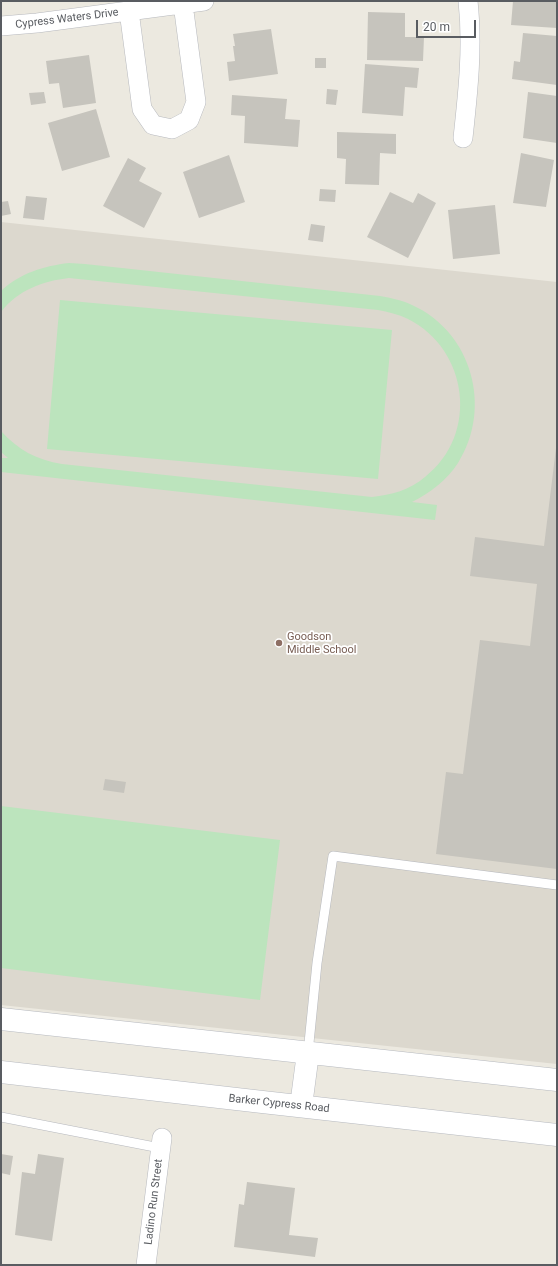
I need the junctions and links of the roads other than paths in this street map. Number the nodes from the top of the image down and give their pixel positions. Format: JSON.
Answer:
{"nodes":[{"id":1,"x":204,"y":1,"type":"edge"},
{"id":2,"x":468,"y":1,"type":"edge"},
{"id":3,"x":183,"y":4,"type":"junction"},
{"id":4,"x":129,"y":11,"type":"junction"},
{"id":5,"x":1,"y":26,"type":"edge"},
{"id":6,"x":463,"y":138,"type":"dead end"},
{"id":7,"x":557,"y":885,"type":"edge"},
{"id":8,"x":1,"y":1019,"type":"edge"},
{"id":9,"x":308,"y":1053,"type":"junction"},
{"id":10,"x":1,"y":1072,"type":"edge"},
{"id":11,"x":557,"y":1080,"type":"edge"},
{"id":12,"x":302,"y":1106,"type":"junction"},
{"id":13,"x":1,"y":1117,"type":"edge"},
{"id":14,"x":557,"y":1135,"type":"edge"},
{"id":15,"x":161,"y":1143,"type":"joint"},
{"id":16,"x":146,"y":1265,"type":"edge"}],
"edges":[{"from":1,"to":3,"type":"street","name":"Cypress Waters Drive"},
{"from":2,"to":6,"type":"street"},
{"from":3,"to":4,"type":"street","name":"Cypress Waters Drive"},
{"from":3,"to":4,"type":"street"},
{"from":4,"to":5,"type":"street","name":"Cypress Waters Drive"},
{"from":7,"to":9,"type":"lane"},
{"from":8,"to":9,"type":"main road"},
{"from":9,"to":11,"type":"main road"},
{"from":9,"to":12,"type":"main road"},
{"from":10,"to":12,"type":"main road","name":"Barker Cypress Road"},
{"from":12,"to":14,"type":"main road","name":"Barker Cypress Road"},
{"from":13,"to":15,"type":"lane"},
{"from":15,"to":16,"type":"street","name":"Ladino Run Street"}]}
